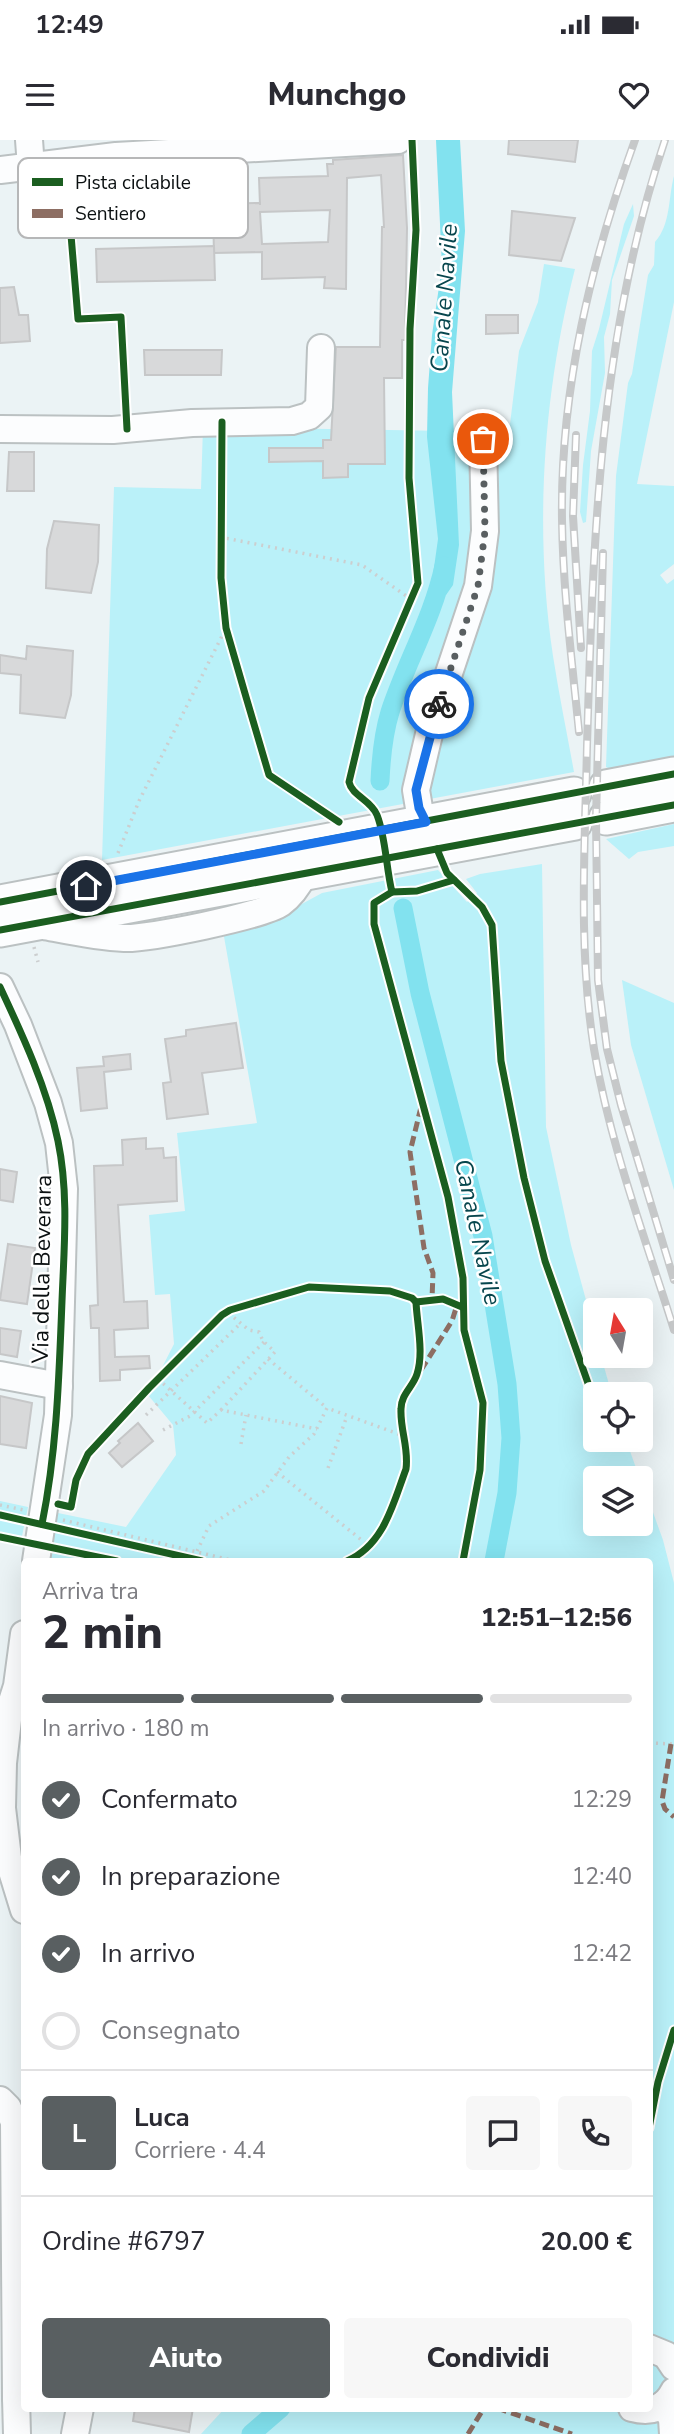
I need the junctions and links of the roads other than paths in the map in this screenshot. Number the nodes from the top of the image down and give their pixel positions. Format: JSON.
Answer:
{"nodes":[{"id":1,"x":29,"y":140,"type":"edge"},
{"id":2,"x":398,"y":140,"type":"edge"},
{"id":3,"x":42,"y":157,"type":"edge"},
{"id":4,"x":18,"y":164,"type":"edge"},
{"id":5,"x":0,"y":170,"type":"edge"},
{"id":6,"x":321,"y":348,"type":"dead end"},
{"id":7,"x":0,"y":429,"type":"edge"},
{"id":8,"x":483,"y":439,"type":"dead end"},
{"id":9,"x":674,"y":774,"type":"edge"},
{"id":10,"x":590,"y":805,"type":"junction"},
{"id":11,"x":674,"y":805,"type":"edge"},
{"id":12,"x":426,"y":822,"type":"junction"},
{"id":13,"x":0,"y":902,"type":"edge"},
{"id":14,"x":0,"y":930,"type":"edge"},
{"id":15,"x":0,"y":987,"type":"edge"},
{"id":16,"x":0,"y":1375,"type":"edge"},
{"id":17,"x":59,"y":1387,"type":"junction"},
{"id":18,"x":37,"y":1558,"type":"edge"},
{"id":19,"x":21,"y":1656,"type":"edge"},
{"id":20,"x":17,"y":1686,"type":"junction"},
{"id":21,"x":21,"y":1703,"type":"edge"},
{"id":22,"x":21,"y":1762,"type":"edge"},
{"id":23,"x":2,"y":1783,"type":"junction"},
{"id":24,"x":21,"y":1900,"type":"edge"},
{"id":25,"x":0,"y":2101,"type":"edge"},
{"id":26,"x":653,"y":2350,"type":"edge"},
{"id":27,"x":674,"y":2367,"type":"edge"},
{"id":28,"x":20,"y":2398,"type":"edge"},
{"id":29,"x":669,"y":2398,"type":"edge"},
{"id":30,"x":653,"y":2410,"type":"edge"},
{"id":31,"x":79,"y":2412,"type":"edge"},
{"id":32,"x":17,"y":2434,"type":"edge"},
{"id":33,"x":75,"y":2434,"type":"edge"},
{"id":34,"x":673,"y":2434,"type":"edge"}],
"edges":[{"from":1,"to":3,"type":"street"},
{"from":2,"to":3,"type":"street"},
{"from":4,"to":5,"type":"street"},
{"from":6,"to":7,"type":"street"},
{"from":8,"to":12,"type":"street"},
{"from":9,"to":10,"type":"main road"},
{"from":10,"to":11,"type":"main road"},
{"from":10,"to":12,"type":"main road"},
{"from":10,"to":14,"type":"main road"},
{"from":12,"to":13,"type":"main road"},
{"from":15,"to":17,"type":"street","name":"Via della Beverara"},
{"from":16,"to":17,"type":"street","name":"Via della Beverara"},
{"from":17,"to":18,"type":"street","name":"Via della Beverara"},
{"from":19,"to":20,"type":"street"},
{"from":20,"to":21,"type":"street"},
{"from":20,"to":23,"type":"street"},
{"from":22,"to":23,"type":"street"},
{"from":23,"to":24,"type":"street"},
{"from":25,"to":28,"type":"street"},
{"from":26,"to":27,"type":"street"},
{"from":28,"to":32,"type":"street"},
{"from":29,"to":30,"type":"street"},
{"from":29,"to":34,"type":"street"},
{"from":31,"to":33,"type":"street"}]}
